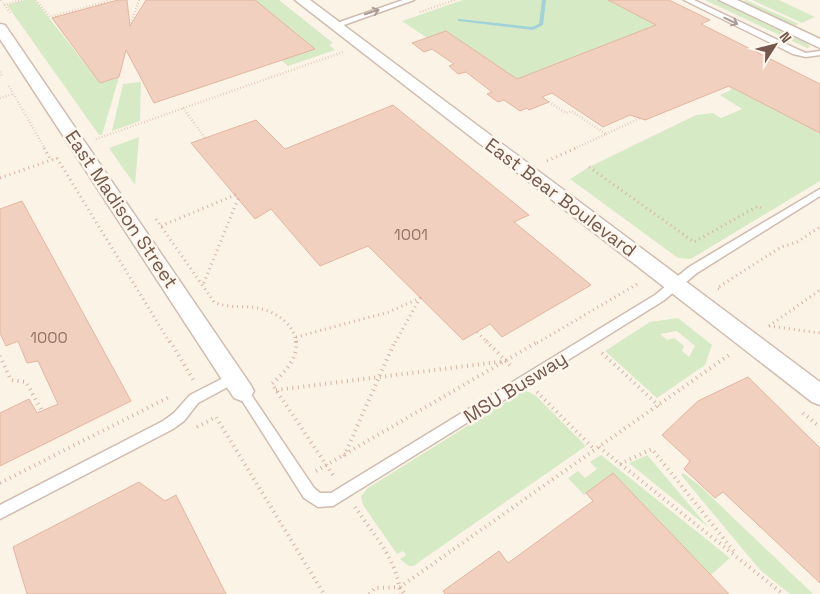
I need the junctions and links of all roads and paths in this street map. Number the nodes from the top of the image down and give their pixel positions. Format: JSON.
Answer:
{"nodes":[{"id":1,"x":1,"y":0,"type":"edge"},
{"id":2,"x":22,"y":0,"type":"edge"},
{"id":3,"x":36,"y":0,"type":"edge"},
{"id":4,"x":112,"y":0,"type":"edge"},
{"id":5,"x":139,"y":0,"type":"edge"},
{"id":6,"x":302,"y":0,"type":"edge"},
{"id":7,"x":410,"y":0,"type":"edge"},
{"id":8,"x":688,"y":0,"type":"edge"},
{"id":9,"x":726,"y":0,"type":"edge"},
{"id":10,"x":4,"y":4,"type":"junction"},
{"id":11,"x":8,"y":24,"type":"edge"},
{"id":12,"x":334,"y":25,"type":"junction"},
{"id":13,"x":130,"y":26,"type":"dead end"},
{"id":14,"x":820,"y":44,"type":"edge"},
{"id":15,"x":339,"y":46,"type":"dead end"},
{"id":16,"x":820,"y":53,"type":"edge"},
{"id":17,"x":0,"y":72,"type":"edge"},
{"id":18,"x":2,"y":76,"type":"dead end"},
{"id":19,"x":8,"y":86,"type":"dead end"},
{"id":20,"x":13,"y":94,"type":"junction"},
{"id":21,"x":0,"y":98,"type":"edge"},
{"id":22,"x":549,"y":102,"type":"dead end"},
{"id":23,"x":183,"y":108,"type":"junction"},
{"id":24,"x":640,"y":118,"type":"dead end"},
{"id":25,"x":91,"y":131,"type":"dead end"},
{"id":26,"x":606,"y":134,"type":"junction"},
{"id":27,"x":205,"y":138,"type":"dead end"},
{"id":28,"x":89,"y":144,"type":"junction"},
{"id":29,"x":102,"y":146,"type":"dead end"},
{"id":30,"x":56,"y":158,"type":"junction"},
{"id":31,"x":51,"y":160,"type":"junction"},
{"id":32,"x":546,"y":162,"type":"dead end"},
{"id":33,"x":589,"y":167,"type":"dead end"},
{"id":34,"x":0,"y":178,"type":"edge"},
{"id":35,"x":820,"y":192,"type":"edge"},
{"id":36,"x":768,"y":212,"type":"dead end"},
{"id":37,"x":151,"y":213,"type":"dead end"},
{"id":38,"x":161,"y":226,"type":"junction"},
{"id":39,"x":820,"y":227,"type":"edge"},
{"id":40,"x":639,"y":283,"type":"dead end"},
{"id":41,"x":202,"y":285,"type":"junction"},
{"id":42,"x":675,"y":285,"type":"junction"},
{"id":43,"x":717,"y":288,"type":"dead end"},
{"id":44,"x":819,"y":293,"type":"edge"},
{"id":45,"x":477,"y":332,"type":"dead end"},
{"id":46,"x":820,"y":333,"type":"edge"},
{"id":47,"x":296,"y":337,"type":"junction"},
{"id":48,"x":598,"y":349,"type":"dead end"},
{"id":49,"x":0,"y":356,"type":"edge"},
{"id":50,"x":736,"y":360,"type":"dead end"},
{"id":51,"x":506,"y":361,"type":"junction"},
{"id":52,"x":379,"y":377,"type":"junction"},
{"id":53,"x":525,"y":380,"type":"junction"},
{"id":54,"x":238,"y":385,"type":"junction"},
{"id":55,"x":187,"y":388,"type":"dead end"},
{"id":56,"x":276,"y":390,"type":"junction"},
{"id":57,"x":178,"y":393,"type":"dead end"},
{"id":58,"x":820,"y":395,"type":"edge"},
{"id":59,"x":659,"y":406,"type":"junction"},
{"id":60,"x":797,"y":408,"type":"dead end"},
{"id":61,"x":42,"y":411,"type":"dead end"},
{"id":62,"x":820,"y":427,"type":"edge"},
{"id":63,"x":190,"y":430,"type":"dead end"},
{"id":64,"x":597,"y":449,"type":"junction"},
{"id":65,"x":343,"y":456,"type":"junction"},
{"id":66,"x":620,"y":464,"type":"junction"},
{"id":67,"x":327,"y":466,"type":"junction"},
{"id":68,"x":309,"y":474,"type":"dead end"},
{"id":69,"x":336,"y":480,"type":"dead end"},
{"id":70,"x":0,"y":483,"type":"edge"},
{"id":71,"x":349,"y":499,"type":"dead end"},
{"id":72,"x":0,"y":512,"type":"edge"},
{"id":73,"x":739,"y":558,"type":"junction"},
{"id":74,"x":400,"y":587,"type":"junction"},
{"id":75,"x":324,"y":594,"type":"edge"},
{"id":76,"x":369,"y":594,"type":"edge"},
{"id":77,"x":400,"y":594,"type":"edge"},
{"id":78,"x":405,"y":594,"type":"edge"},
{"id":79,"x":783,"y":594,"type":"edge"}],
"edges":[{"from":1,"to":10,"type":"path"},
{"from":2,"to":10,"type":"path"},
{"from":3,"to":4,"type":"path"},
{"from":5,"to":13,"type":"path"},
{"from":6,"to":12,"type":"street","name":"East Bear Boulevard"},
{"from":12,"to":7,"type":"lane","one_way":true},
{"from":8,"to":16,"type":"lane","one_way":true},
{"from":9,"to":14,"type":"street"},
{"from":10,"to":11,"type":"path"},
{"from":11,"to":28,"type":"street","name":"East Madison Street"},
{"from":12,"to":42,"type":"street","name":"East Bear Boulevard"},
{"from":15,"to":23,"type":"path"},
{"from":17,"to":18,"type":"path"},
{"from":19,"to":20,"type":"path"},
{"from":20,"to":21,"type":"path"},
{"from":20,"to":31,"type":"path"},
{"from":22,"to":26,"type":"path"},
{"from":23,"to":27,"type":"path"},
{"from":23,"to":28,"type":"path"},
{"from":24,"to":26,"type":"path"},
{"from":25,"to":28,"type":"path"},
{"from":26,"to":32,"type":"path"},
{"from":28,"to":29,"type":"path"},
{"from":28,"to":30,"type":"path"},
{"from":28,"to":54,"type":"street","name":"East Madison Street"},
{"from":30,"to":31,"type":"path"},
{"from":30,"to":55,"type":"path"},
{"from":31,"to":34,"type":"path"},
{"from":33,"to":36,"type":"path"},
{"from":35,"to":42,"type":"lane","name":"MSU Busway"},
{"from":37,"to":38,"type":"path"},
{"from":38,"to":41,"type":"path"},
{"from":38,"to":41,"type":"path"},
{"from":39,"to":43,"type":"path"},
{"from":40,"to":51,"type":"path"},
{"from":41,"to":47,"type":"path"},
{"from":42,"to":53,"type":"lane","name":"MSU Busway"},
{"from":42,"to":58,"type":"street","name":"East Bear Boulevard"},
{"from":44,"to":46,"type":"path"},
{"from":45,"to":51,"type":"path"},
{"from":47,"to":52,"type":"path"},
{"from":47,"to":56,"type":"path"},
{"from":48,"to":59,"type":"path"},
{"from":49,"to":61,"type":"path"},
{"from":50,"to":59,"type":"path"},
{"from":51,"to":52,"type":"path"},
{"from":51,"to":53,"type":"path"},
{"from":51,"to":65,"type":"path"},
{"from":52,"to":56,"type":"path"},
{"from":52,"to":65,"type":"path"},
{"from":53,"to":54,"type":"lane","name":"MSU Busway"},
{"from":53,"to":64,"type":"path"},
{"from":54,"to":72,"type":"lane"},
{"from":56,"to":67,"type":"path"},
{"from":57,"to":70,"type":"path"},
{"from":59,"to":64,"type":"path"},
{"from":60,"to":62,"type":"path"},
{"from":63,"to":75,"type":"path"},
{"from":64,"to":66,"type":"path"},
{"from":64,"to":74,"type":"path"},
{"from":65,"to":67,"type":"path"},
{"from":66,"to":73,"type":"path"},
{"from":66,"to":73,"type":"path"},
{"from":67,"to":68,"type":"path"},
{"from":67,"to":69,"type":"path"},
{"from":71,"to":74,"type":"path"},
{"from":73,"to":79,"type":"path"},
{"from":74,"to":76,"type":"path"},
{"from":74,"to":77,"type":"path"},
{"from":74,"to":78,"type":"path"}]}
